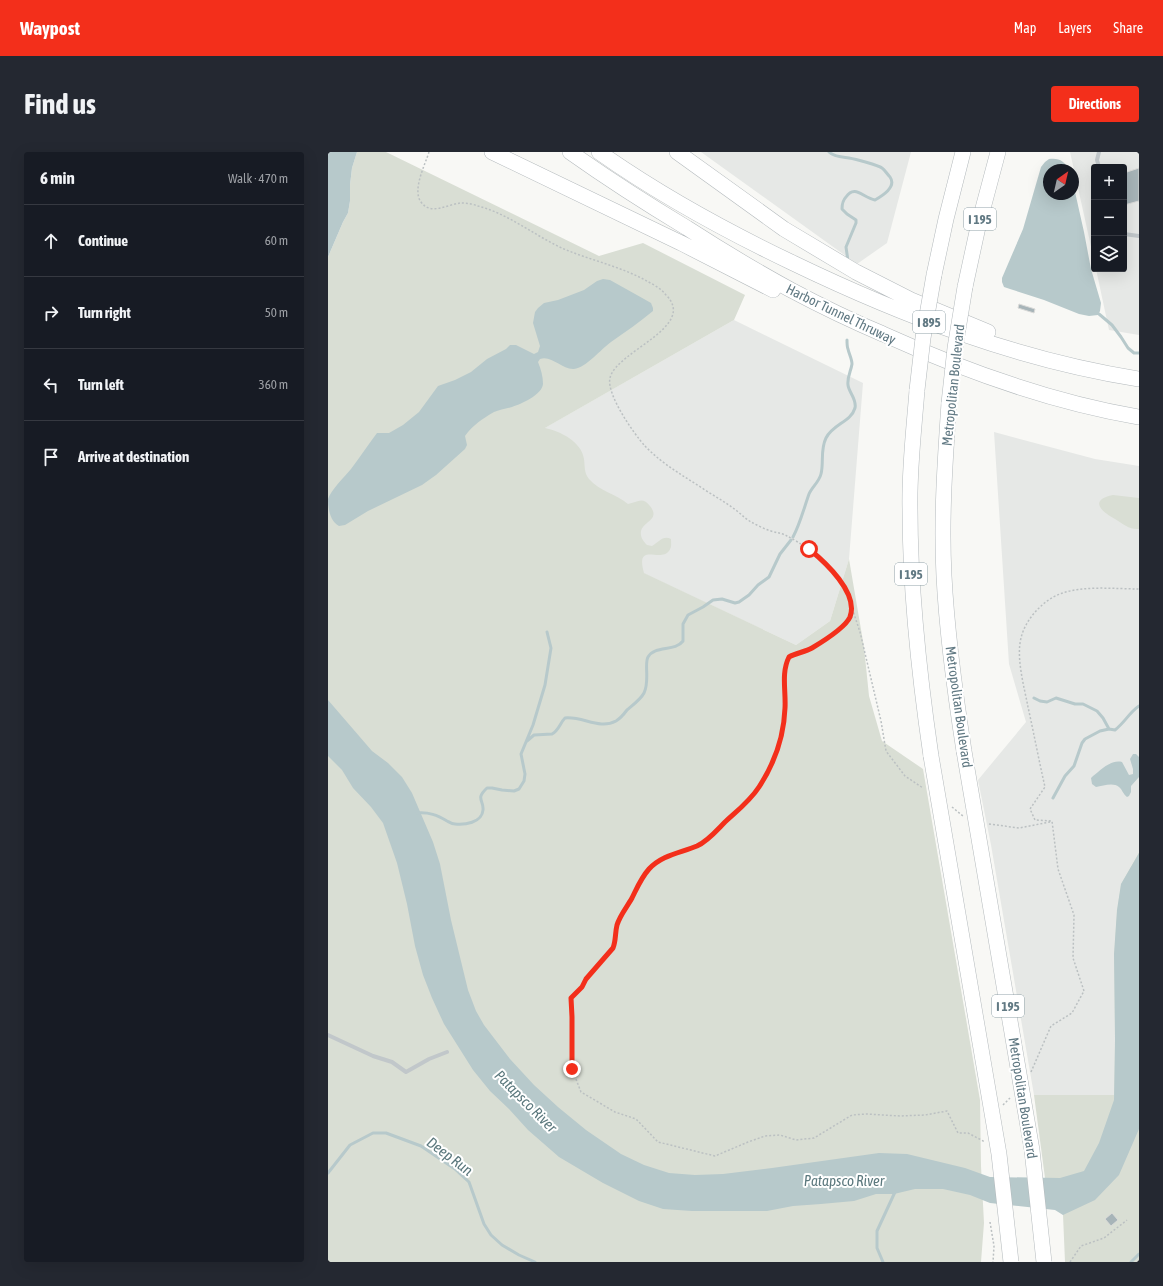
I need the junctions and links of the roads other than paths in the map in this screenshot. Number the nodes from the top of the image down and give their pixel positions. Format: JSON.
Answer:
{"nodes":[{"id":1,"x":492,"y":152,"type":"edge"},
{"id":2,"x":570,"y":152,"type":"edge"},
{"id":3,"x":599,"y":152,"type":"edge"},
{"id":4,"x":677,"y":152,"type":"edge"},
{"id":5,"x":963,"y":152,"type":"edge"},
{"id":6,"x":998,"y":152,"type":"edge"},
{"id":7,"x":1098,"y":152,"type":"edge"},
{"id":8,"x":1098,"y":164,"type":"edge"},
{"id":9,"x":1127,"y":234,"type":"edge"},
{"id":10,"x":1139,"y":236,"type":"edge"},
{"id":11,"x":823,"y":307,"type":"junction"},
{"id":12,"x":1132,"y":378,"type":"edge"},
{"id":13,"x":1139,"y":417,"type":"edge"},
{"id":14,"x":328,"y":1035,"type":"edge"},
{"id":15,"x":447,"y":1052,"type":"dead end"},
{"id":16,"x":1011,"y":1262,"type":"edge"},
{"id":17,"x":1044,"y":1262,"type":"edge"}],
"edges":[{"from":1,"to":11,"type":"highway"},
{"from":2,"to":11,"type":"highway","name":"Harbor Tunnel Thruway","number":"I 895"},
{"from":3,"to":12,"type":"highway","name":"Harbor Tunnel Thruway","number":"I 895"},
{"from":4,"to":12,"type":"highway"},
{"from":5,"to":16,"type":"highway","number":"I 195","bridge":true},
{"from":6,"to":17,"type":"highway","name":"Metropolitan Boulevard","number":"I 195","bridge":true},
{"from":7,"to":8,"type":"lane"},
{"from":9,"to":10,"type":"lane"},
{"from":11,"to":13,"type":"highway","name":"Harbor Tunnel Thruway","number":"I 895"},
{"from":14,"to":15,"type":"lane"}]}
